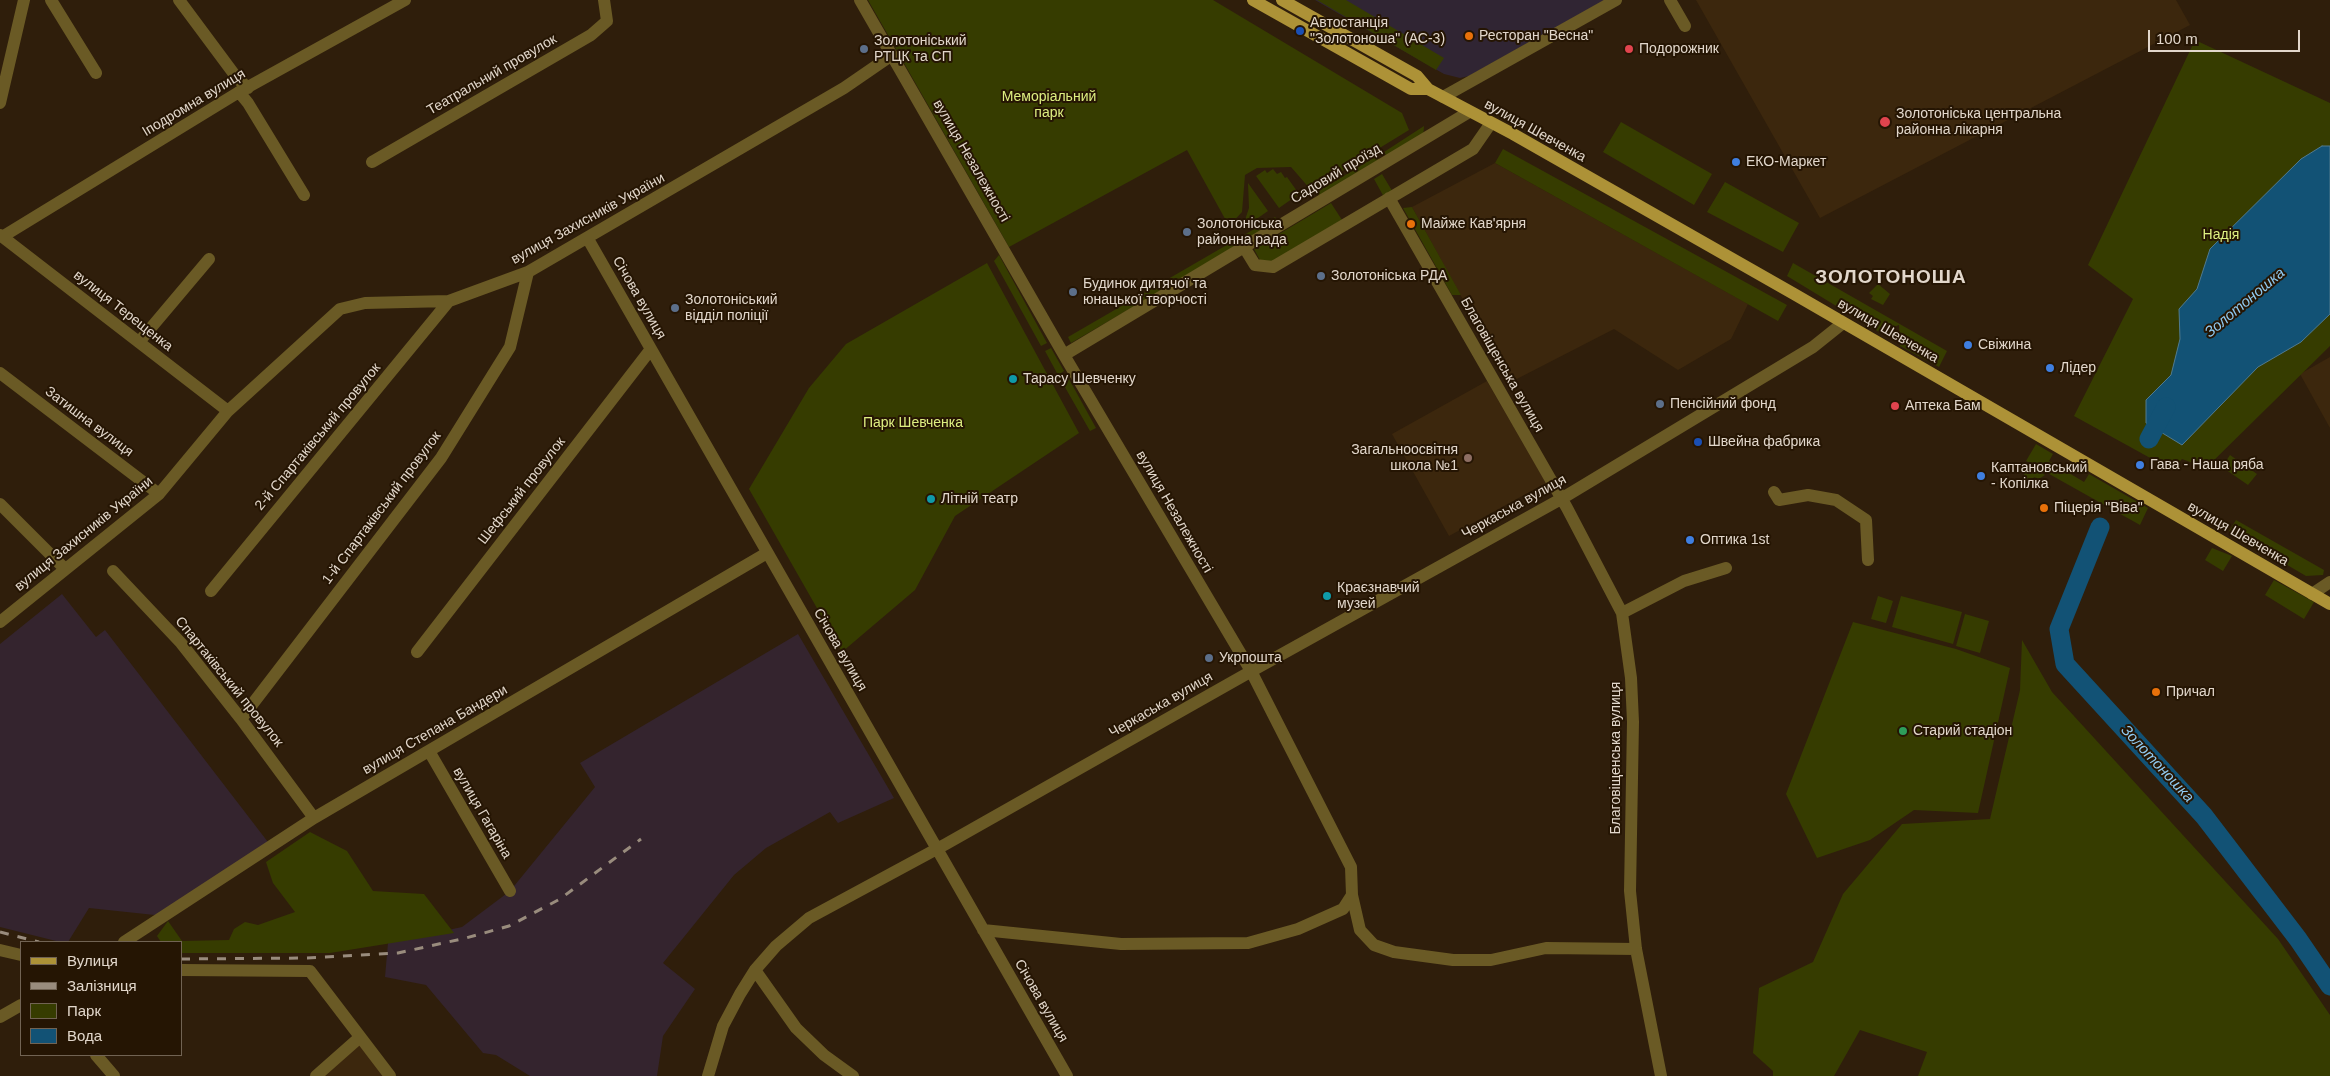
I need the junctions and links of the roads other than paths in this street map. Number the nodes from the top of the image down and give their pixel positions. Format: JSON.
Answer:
{"nodes":[{"id":1,"x":24,"y":0,"type":"edge"},
{"id":2,"x":51,"y":0,"type":"edge"},
{"id":3,"x":179,"y":0,"type":"edge"},
{"id":4,"x":405,"y":0,"type":"edge"},
{"id":5,"x":604,"y":0,"type":"edge"},
{"id":6,"x":860,"y":0,"type":"edge"},
{"id":7,"x":1254,"y":0,"type":"edge"},
{"id":8,"x":1282,"y":0,"type":"edge"},
{"id":9,"x":1616,"y":0,"type":"edge"},
{"id":10,"x":1670,"y":0,"type":"edge"},
{"id":11,"x":1686,"y":26,"type":"dead end"},
{"id":12,"x":892,"y":55,"type":"junction"},
{"id":13,"x":96,"y":73,"type":"dead end"},
{"id":14,"x":1428,"y":89,"type":"junction"},
{"id":15,"x":243,"y":90,"type":"junction"},
{"id":16,"x":1443,"y":98,"type":"junction"},
{"id":17,"x":0,"y":103,"type":"edge"},
{"id":18,"x":1469,"y":112,"type":"junction"},
{"id":19,"x":1491,"y":123,"type":"junction"},
{"id":20,"x":372,"y":162,"type":"dead end"},
{"id":21,"x":304,"y":195,"type":"dead end"},
{"id":22,"x":1389,"y":198,"type":"junction"},
{"id":23,"x":1,"y":236,"type":"edge"},
{"id":24,"x":588,"y":239,"type":"junction"},
{"id":25,"x":1244,"y":247,"type":"junction"},
{"id":26,"x":209,"y":259,"type":"dead end"},
{"id":27,"x":528,"y":272,"type":"junction"},
{"id":28,"x":449,"y":301,"type":"junction"},
{"id":29,"x":1843,"y":322,"type":"junction"},
{"id":30,"x":139,"y":342,"type":"junction"},
{"id":31,"x":651,"y":349,"type":"junction"},
{"id":32,"x":1064,"y":355,"type":"junction"},
{"id":33,"x":0,"y":373,"type":"edge"},
{"id":34,"x":228,"y":410,"type":"junction"},
{"id":35,"x":1774,"y":492,"type":"dead end"},
{"id":36,"x":159,"y":494,"type":"junction"},
{"id":37,"x":1561,"y":499,"type":"junction"},
{"id":38,"x":0,"y":504,"type":"edge"},
{"id":39,"x":767,"y":552,"type":"junction"},
{"id":40,"x":1868,"y":560,"type":"dead end"},
{"id":41,"x":1726,"y":568,"type":"dead end"},
{"id":42,"x":65,"y":569,"type":"junction"},
{"id":43,"x":113,"y":571,"type":"dead end"},
{"id":44,"x":2330,"y":582,"type":"edge"},
{"id":45,"x":211,"y":591,"type":"dead end"},
{"id":46,"x":2312,"y":594,"type":"junction"},
{"id":47,"x":2330,"y":604,"type":"edge"},
{"id":48,"x":1622,"y":613,"type":"junction"},
{"id":49,"x":0,"y":622,"type":"edge"},
{"id":50,"x":417,"y":652,"type":"dead end"},
{"id":51,"x":1250,"y":672,"type":"junction"},
{"id":52,"x":241,"y":719,"type":"junction"},
{"id":53,"x":429,"y":751,"type":"junction"},
{"id":54,"x":314,"y":818,"type":"junction"},
{"id":55,"x":937,"y":849,"type":"junction"},
{"id":56,"x":510,"y":891,"type":"dead end"},
{"id":57,"x":1352,"y":894,"type":"junction"},
{"id":58,"x":983,"y":930,"type":"junction"},
{"id":59,"x":126,"y":941,"type":"edge"},
{"id":60,"x":1636,"y":949,"type":"junction"},
{"id":61,"x":0,"y":950,"type":"edge"},
{"id":62,"x":20,"y":955,"type":"edge"},
{"id":63,"x":182,"y":970,"type":"edge"},
{"id":64,"x":755,"y":970,"type":"junction"},
{"id":65,"x":20,"y":1006,"type":"edge"},
{"id":66,"x":0,"y":1017,"type":"edge"},
{"id":67,"x":359,"y":1038,"type":"junction"},
{"id":68,"x":97,"y":1056,"type":"edge"},
{"id":69,"x":114,"y":1076,"type":"edge"},
{"id":70,"x":316,"y":1076,"type":"edge"},
{"id":71,"x":390,"y":1076,"type":"edge"},
{"id":72,"x":708,"y":1076,"type":"edge"},
{"id":73,"x":853,"y":1076,"type":"edge"},
{"id":74,"x":1067,"y":1076,"type":"edge"},
{"id":75,"x":1661,"y":1076,"type":"edge"}],
"edges":[{"from":1,"to":17,"type":"street"},
{"from":2,"to":13,"type":"street"},
{"from":3,"to":15,"type":"street"},
{"from":4,"to":15,"type":"street","name":"Іподромна вулиця"},
{"from":5,"to":20,"type":"street","name":"Театральний провулок"},
{"from":6,"to":12,"type":"street","name":"вулиця Незалежності"},
{"from":7,"to":14,"type":"main road","name":"вулиця Шевченка"},
{"from":8,"to":14,"type":"main road","name":"вулиця Шевченка"},
{"from":9,"to":16,"type":"street"},
{"from":10,"to":11,"type":"street"},
{"from":12,"to":24,"type":"street","name":"вулиця Захисників України"},
{"from":12,"to":32,"type":"street","name":"вулиця Незалежності"},
{"from":14,"to":16,"type":"main road","name":"вулиця Шевченка"},
{"from":15,"to":21,"type":"street"},
{"from":15,"to":23,"type":"street","name":"Іподромна вулиця"},
{"from":16,"to":18,"type":"main road","name":"вулиця Шевченка"},
{"from":18,"to":19,"type":"main road","name":"вулиця Шевченка"},
{"from":18,"to":25,"type":"street","name":"Садовий проїзд"},
{"from":19,"to":22,"type":"street"},
{"from":19,"to":29,"type":"main road","name":"вулиця Шевченка"},
{"from":22,"to":25,"type":"street"},
{"from":22,"to":37,"type":"street","name":"Благовіщенська вулиця"},
{"from":23,"to":30,"type":"street","name":"вулиця Терещенка"},
{"from":24,"to":27,"type":"street","name":"вулиця Захисників України"},
{"from":24,"to":31,"type":"street","name":"Січова вулиця"},
{"from":25,"to":32,"type":"street","name":"Садовий проїзд"},
{"from":26,"to":30,"type":"street"},
{"from":27,"to":28,"type":"street","name":"вулиця Захисників України"},
{"from":27,"to":52,"type":"street","name":"1-й Спартаківський провулок"},
{"from":28,"to":34,"type":"street","name":"вулиця Захисників України"},
{"from":28,"to":45,"type":"street","name":"2-й Спартаківський провулок"},
{"from":29,"to":37,"type":"street","name":"Черкаська вулиця"},
{"from":29,"to":46,"type":"main road","name":"вулиця Шевченка"},
{"from":30,"to":34,"type":"street","name":"вулиця Терещенка"},
{"from":31,"to":39,"type":"street","name":"Січова вулиця"},
{"from":31,"to":50,"type":"street","name":"Шефський провулок"},
{"from":32,"to":51,"type":"street","name":"вулиця Незалежності"},
{"from":33,"to":36,"type":"street","name":"Затишна вулиця"},
{"from":34,"to":36,"type":"street","name":"вулиця Захисників України"},
{"from":35,"to":40,"type":"street"},
{"from":36,"to":42,"type":"street","name":"вулиця Захисників України"},
{"from":37,"to":48,"type":"street","name":"Благовіщенська вулиця"},
{"from":37,"to":51,"type":"street","name":"Черкаська вулиця"},
{"from":38,"to":42,"type":"street"},
{"from":39,"to":53,"type":"street","name":"вулиця Степана Бандери"},
{"from":39,"to":55,"type":"street","name":"Січова вулиця"},
{"from":41,"to":48,"type":"street"},
{"from":42,"to":49,"type":"street","name":"вулиця Захисників України"},
{"from":43,"to":52,"type":"street","name":"Спартаківський провулок"},
{"from":44,"to":46,"type":"street"},
{"from":46,"to":47,"type":"main road","name":"вулиця Шевченка"},
{"from":48,"to":60,"type":"street","name":"Благовіщенська вулиця"},
{"from":51,"to":55,"type":"street","name":"Черкаська вулиця"},
{"from":51,"to":57,"type":"street","name":"вулиця Незалежності"},
{"from":52,"to":54,"type":"street","name":"Спартаківський провулок"},
{"from":53,"to":54,"type":"street","name":"вулиця Степана Бандери"},
{"from":53,"to":56,"type":"street","name":"вулиця Гагаріна"},
{"from":54,"to":59,"type":"street","name":"вулиця Степана Бандери"},
{"from":55,"to":58,"type":"street","name":"Січова вулиця"},
{"from":55,"to":64,"type":"street","name":"Черкаська вулиця"},
{"from":57,"to":58,"type":"street"},
{"from":57,"to":60,"type":"street","name":"вулиця Незалежності"},
{"from":58,"to":74,"type":"street","name":"Січова вулиця"},
{"from":60,"to":75,"type":"street","name":"Благовіщенська вулиця"},
{"from":61,"to":62,"type":"street"},
{"from":63,"to":67,"type":"street"},
{"from":64,"to":72,"type":"street","name":"Черкаська вулиця"},
{"from":64,"to":73,"type":"street"},
{"from":65,"to":66,"type":"street"},
{"from":67,"to":70,"type":"street"},
{"from":67,"to":71,"type":"street"},
{"from":68,"to":69,"type":"street"}]}
